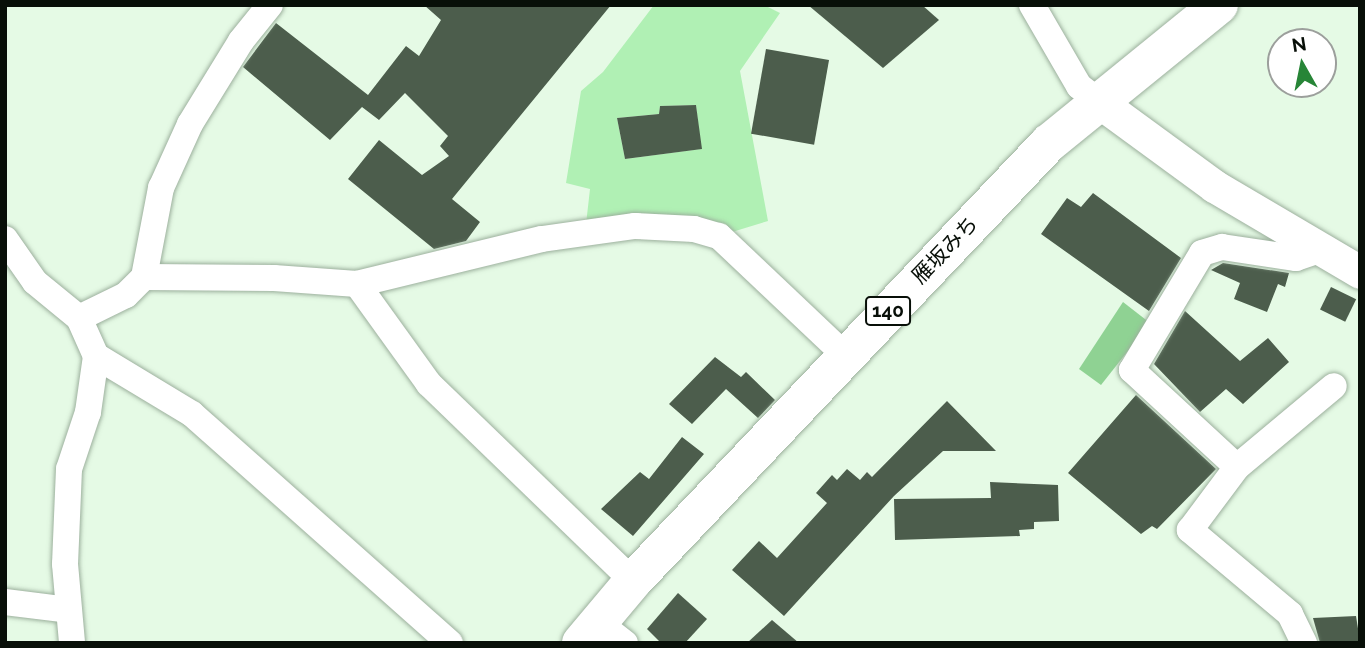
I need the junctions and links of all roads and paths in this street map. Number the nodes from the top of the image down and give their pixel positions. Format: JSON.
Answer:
{"nodes":[{"id":1,"x":270,"y":5,"type":"edge"},
{"id":2,"x":1032,"y":5,"type":"edge"},
{"id":3,"x":1219,"y":5,"type":"edge"},
{"id":4,"x":1098,"y":101,"type":"junction"},
{"id":5,"x":5,"y":239,"type":"edge"},
{"id":6,"x":1322,"y":249,"type":"junction"},
{"id":7,"x":1360,"y":272,"type":"edge"},
{"id":8,"x":144,"y":277,"type":"junction"},
{"id":9,"x":357,"y":284,"type":"junction"},
{"id":10,"x":79,"y":318,"type":"junction"},
{"id":11,"x":96,"y":356,"type":"junction"},
{"id":12,"x":847,"y":357,"type":"junction"},
{"id":13,"x":1334,"y":386,"type":"dead end"},
{"id":14,"x":1237,"y":467,"type":"junction"},
{"id":15,"x":633,"y":581,"type":"junction"},
{"id":16,"x":5,"y":603,"type":"edge"},
{"id":17,"x":69,"y":610,"type":"junction"},
{"id":18,"x":601,"y":636,"type":"edge"},
{"id":19,"x":72,"y":643,"type":"edge"},
{"id":20,"x":450,"y":643,"type":"edge"},
{"id":21,"x":1304,"y":643,"type":"edge"}],
"edges":[{"from":1,"to":8,"type":"street"},
{"from":2,"to":4,"type":"street"},
{"from":3,"to":4,"type":"highway","name":"雁坂みち","number":"140"},
{"from":4,"to":6,"type":"street"},
{"from":4,"to":12,"type":"highway","name":"雁坂みち","number":"140"},
{"from":5,"to":10,"type":"street"},
{"from":6,"to":7,"type":"street"},
{"from":6,"to":14,"type":"street"},
{"from":8,"to":9,"type":"street"},
{"from":8,"to":10,"type":"street"},
{"from":9,"to":12,"type":"street"},
{"from":9,"to":15,"type":"street"},
{"from":10,"to":11,"type":"street"},
{"from":11,"to":17,"type":"street"},
{"from":11,"to":20,"type":"street"},
{"from":12,"to":15,"type":"highway","name":"雁坂みち","number":"140"},
{"from":13,"to":14,"type":"street"},
{"from":14,"to":21,"type":"street"},
{"from":15,"to":18,"type":"highway","name":"雁坂みち","number":"140"},
{"from":16,"to":17,"type":"street"},
{"from":17,"to":19,"type":"street"}]}
